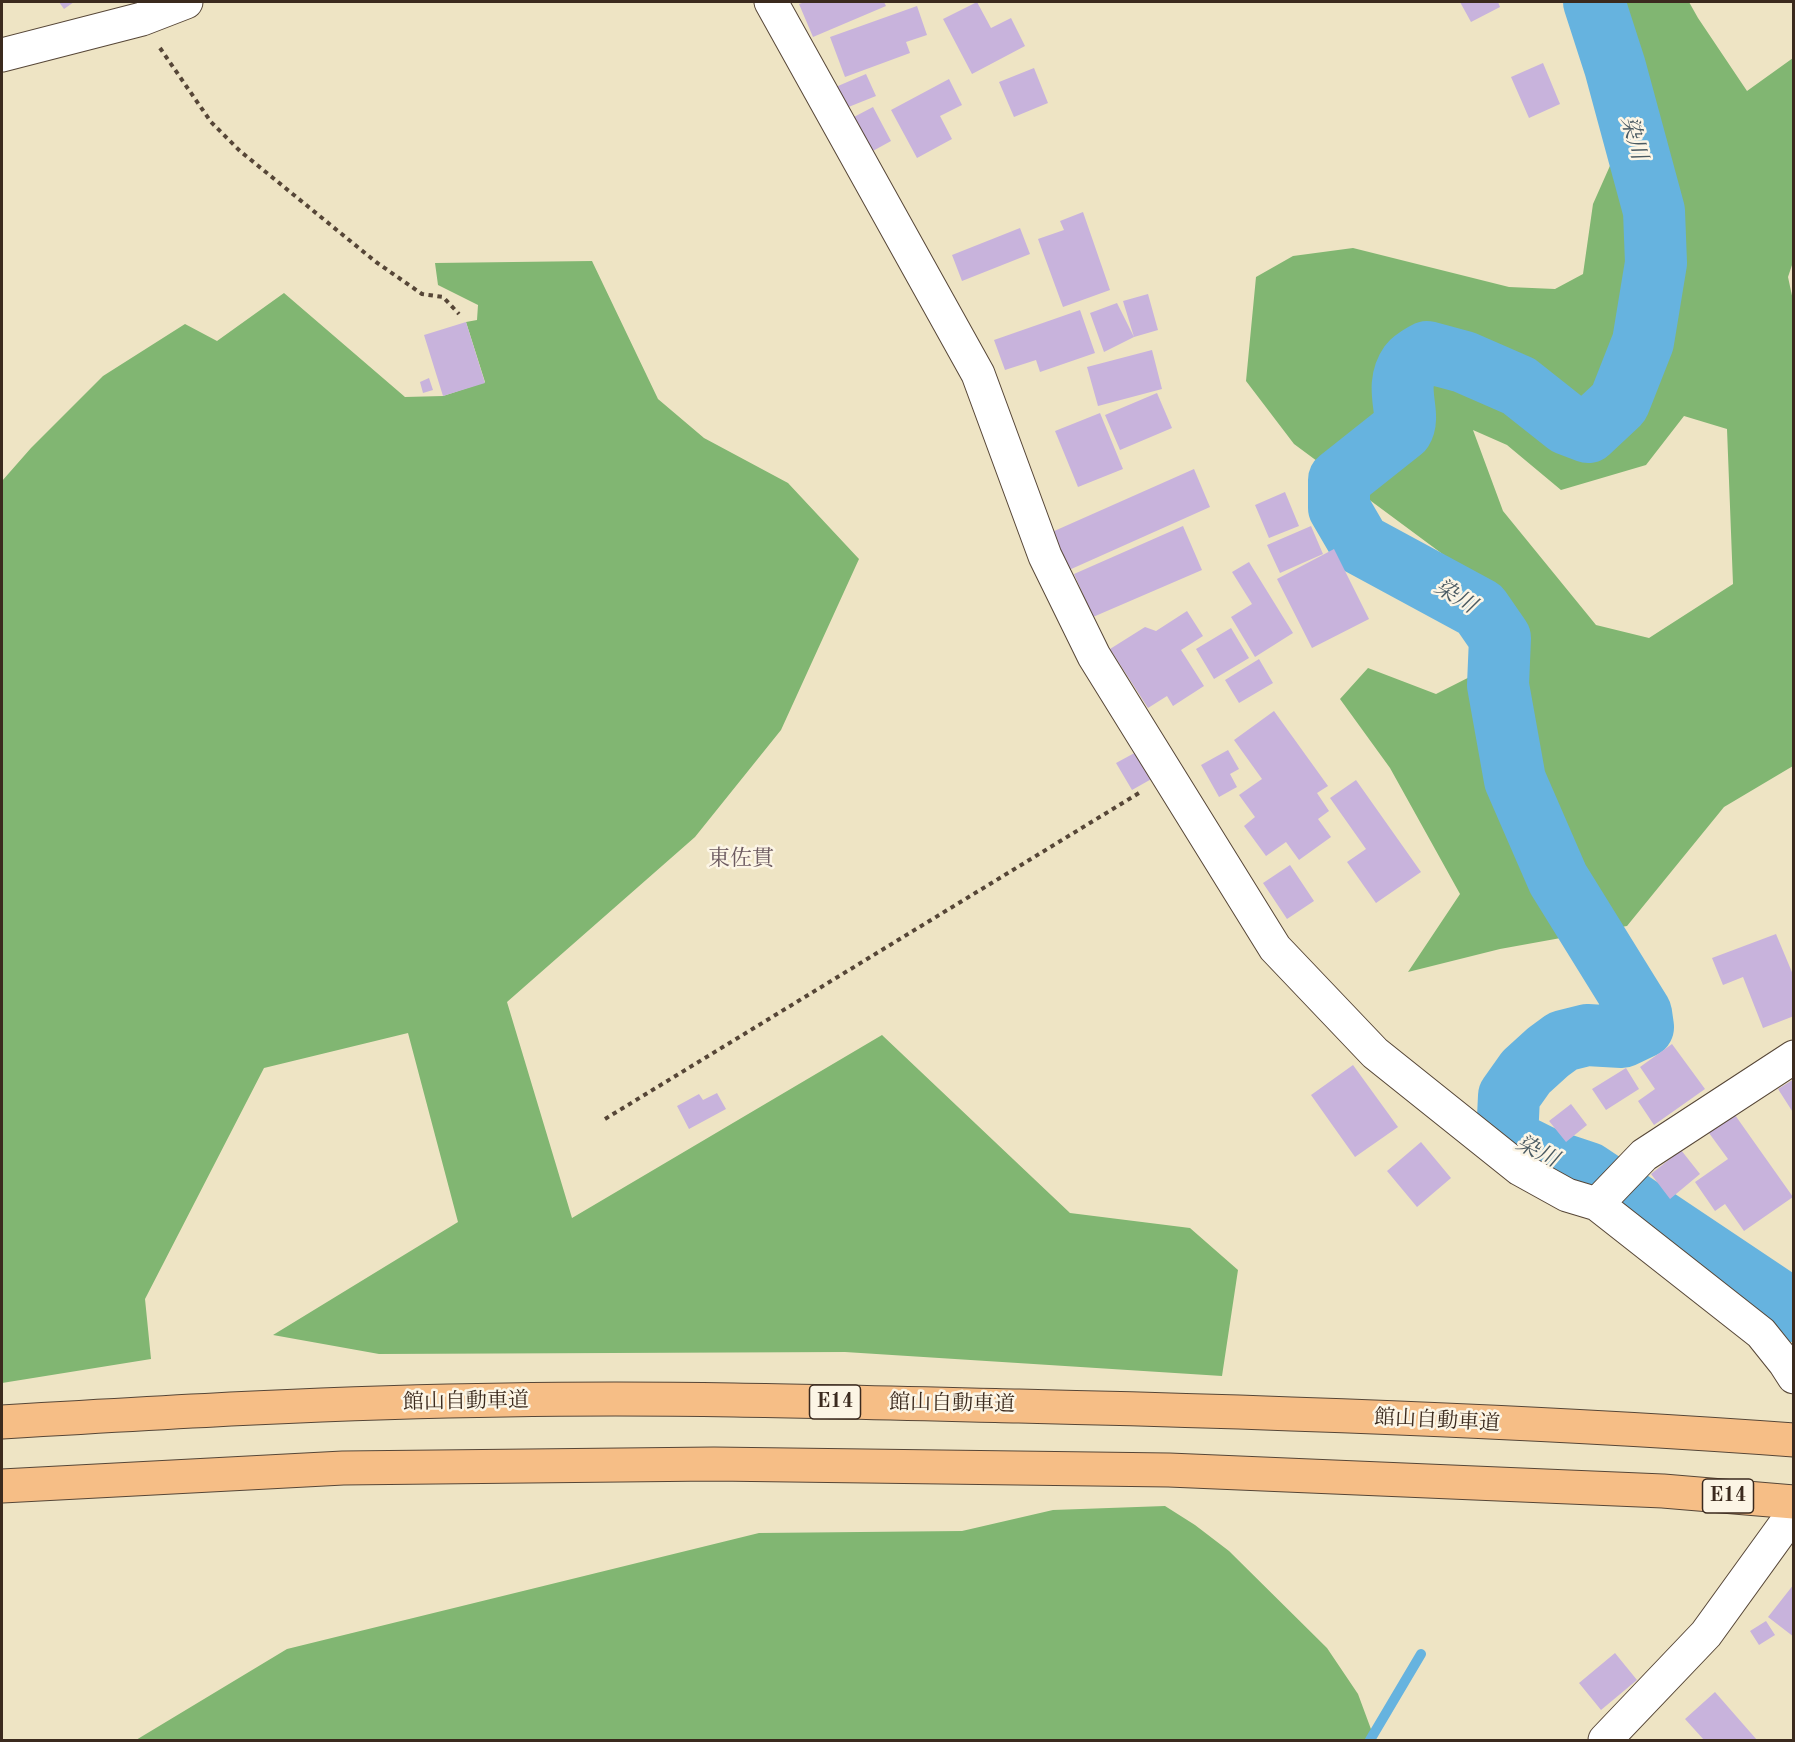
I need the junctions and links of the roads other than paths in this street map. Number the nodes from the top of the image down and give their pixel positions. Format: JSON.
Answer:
{"nodes":[{"id":1,"x":186,"y":2,"type":"edge"},
{"id":2,"x":771,"y":2,"type":"edge"},
{"id":3,"x":2,"y":55,"type":"edge"},
{"id":4,"x":1794,"y":1056,"type":"edge"},
{"id":5,"x":1610,"y":1191,"type":"junction"},
{"id":6,"x":1794,"y":1377,"type":"edge"},
{"id":7,"x":2,"y":1422,"type":"edge"},
{"id":8,"x":1794,"y":1440,"type":"edge"},
{"id":9,"x":2,"y":1486,"type":"edge"},
{"id":10,"x":1792,"y":1514,"type":"edge"},
{"id":11,"x":1605,"y":1740,"type":"edge"}],
"edges":[{"from":1,"to":3,"type":"street"},
{"from":2,"to":5,"type":"street"},
{"from":4,"to":5,"type":"street"},
{"from":5,"to":6,"type":"street"},
{"from":7,"to":8,"type":"highway","name":"館山自動車道","number":"E14"},
{"from":9,"to":10,"type":"highway","number":"E14"},
{"from":10,"to":11,"type":"street"}]}
